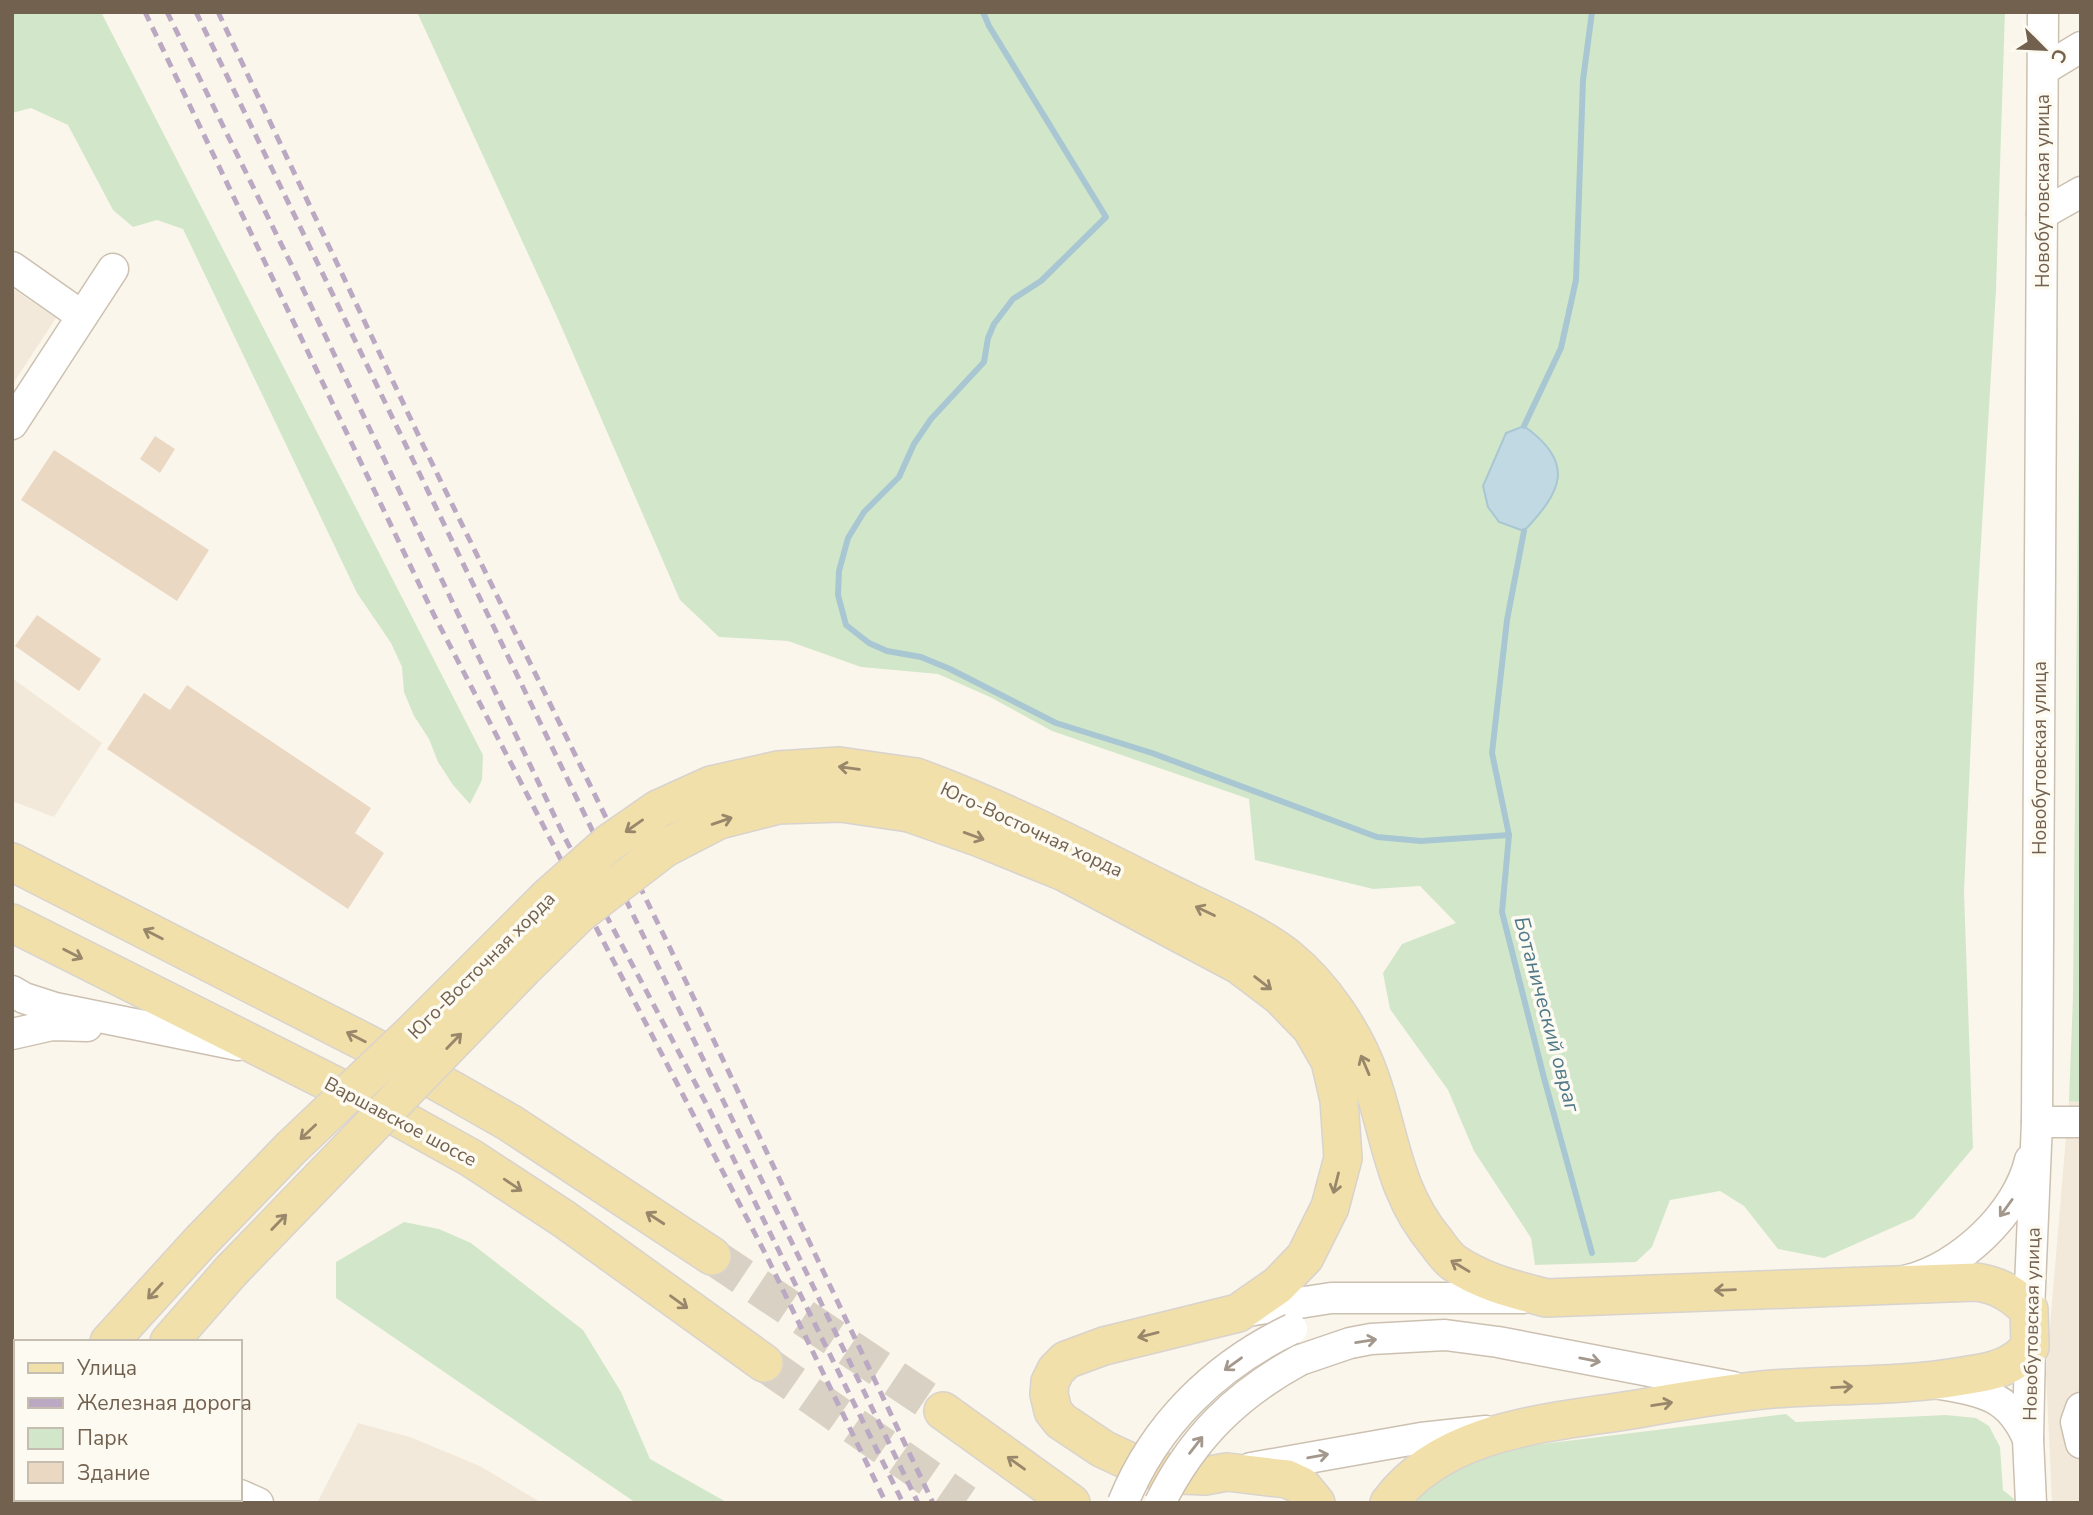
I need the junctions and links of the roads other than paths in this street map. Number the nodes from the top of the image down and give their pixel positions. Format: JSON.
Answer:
{"nodes":[{"id":1,"x":2043,"y":12,"type":"edge"},
{"id":2,"x":2081,"y":47,"type":"edge"},
{"id":3,"x":2043,"y":70,"type":"junction"},
{"id":4,"x":2081,"y":192,"type":"edge"},
{"id":5,"x":2042,"y":214,"type":"junction"},
{"id":6,"x":12,"y":267,"type":"edge"},
{"id":7,"x":113,"y":270,"type":"dead end"},
{"id":8,"x":82,"y":316,"type":"junction"},
{"id":9,"x":12,"y":424,"type":"edge"},
{"id":10,"x":12,"y":862,"type":"edge"},
{"id":11,"x":12,"y":923,"type":"edge"},
{"id":12,"x":12,"y":991,"type":"edge"},
{"id":13,"x":146,"y":1027,"type":"junction"},
{"id":14,"x":12,"y":1034,"type":"edge"},
{"id":15,"x":265,"y":1050,"type":"junction"},
{"id":16,"x":2037,"y":1122,"type":"junction"},
{"id":17,"x":2081,"y":1122,"type":"edge"},
{"id":18,"x":712,"y":1256,"type":"tunnel mouth"},
{"id":19,"x":1878,"y":1284,"type":"junction"},
{"id":20,"x":1432,"y":1298,"type":"junction"},
{"id":21,"x":1546,"y":1298,"type":"junction"},
{"id":22,"x":2029,"y":1310,"type":"junction"},
{"id":23,"x":1238,"y":1312,"type":"junction"},
{"id":24,"x":111,"y":1340,"type":"edge"},
{"id":25,"x":171,"y":1340,"type":"edge"},
{"id":26,"x":2030,"y":1347,"type":"junction"},
{"id":27,"x":764,"y":1363,"type":"tunnel mouth"},
{"id":28,"x":1927,"y":1382,"type":"junction"},
{"id":29,"x":1774,"y":1389,"type":"junction"},
{"id":30,"x":2081,"y":1408,"type":"edge"},
{"id":31,"x":943,"y":1411,"type":"tunnel mouth"},
{"id":32,"x":1522,"y":1427,"type":"junction"},
{"id":33,"x":2028,"y":1440,"type":"junction"},
{"id":34,"x":2081,"y":1443,"type":"edge"},
{"id":35,"x":1227,"y":1472,"type":"junction"},
{"id":36,"x":242,"y":1496,"type":"edge"},
{"id":37,"x":258,"y":1503,"type":"edge"},
{"id":38,"x":1071,"y":1503,"type":"edge"},
{"id":39,"x":1124,"y":1503,"type":"edge"},
{"id":40,"x":1160,"y":1503,"type":"edge"},
{"id":41,"x":1316,"y":1503,"type":"edge"},
{"id":42,"x":1389,"y":1503,"type":"edge"},
{"id":43,"x":2031,"y":1503,"type":"edge"}],
"edges":[{"from":1,"to":3,"type":"street","name":"Новобутовская улица"},
{"from":2,"to":3,"type":"street"},
{"from":3,"to":5,"type":"street","name":"Новобутовская улица"},
{"from":4,"to":5,"type":"street"},
{"from":5,"to":16,"type":"street","name":"Новобутовская улица"},
{"from":6,"to":8,"type":"street"},
{"from":7,"to":8,"type":"street"},
{"from":8,"to":9,"type":"street"},
{"from":18,"to":10,"type":"main road","one_way":true},
{"from":11,"to":15,"type":"main road","name":"Варшавское шоссе","one_way":true},
{"from":12,"to":13,"type":"street"},
{"from":13,"to":14,"type":"street"},
{"from":13,"to":15,"type":"street"},
{"from":15,"to":27,"type":"main road","name":"Варшавское шоссе","one_way":true},
{"from":16,"to":17,"type":"street"},
{"from":16,"to":19,"type":"street","one_way":true},
{"from":16,"to":22,"type":"street","name":"Новобутовская улица"},
{"from":19,"to":21,"type":"main road","name":"Юго-Восточная хорда","one_way":true},
{"from":19,"to":22,"type":"main road","name":"Юго-Восточная хорда"},
{"from":20,"to":21,"type":"street"},
{"from":20,"to":23,"type":"street"},
{"from":20,"to":39,"type":"street","one_way":true,"bridge":true},
{"from":21,"to":24,"type":"main road","name":"Юго-Восточная хорда","one_way":true,"bridge":true},
{"from":22,"to":26,"type":"main road","name":"Новобутовская улица"},
{"from":25,"to":23,"type":"main road","name":"Юго-Восточная хорда","one_way":true,"bridge":true},
{"from":23,"to":35,"type":"main road","name":"Юго-Восточная хорда","one_way":true},
{"from":26,"to":28,"type":"main road"},
{"from":26,"to":33,"type":"street","name":"Новобутовская улица"},
{"from":29,"to":28,"type":"main road","one_way":true},
{"from":28,"to":33,"type":"street"},
{"from":32,"to":29,"type":"main road","one_way":true},
{"from":40,"to":29,"type":"street","one_way":true,"bridge":true},
{"from":30,"to":34,"type":"street"},
{"from":38,"to":31,"type":"main road","one_way":true},
{"from":35,"to":32,"type":"street","one_way":true},
{"from":32,"to":42,"type":"main road"},
{"from":33,"to":43,"type":"street","name":"Новобутовская улица"},
{"from":35,"to":41,"type":"main road","name":"Юго-Восточная хорда"},
{"from":36,"to":37,"type":"street"}]}
